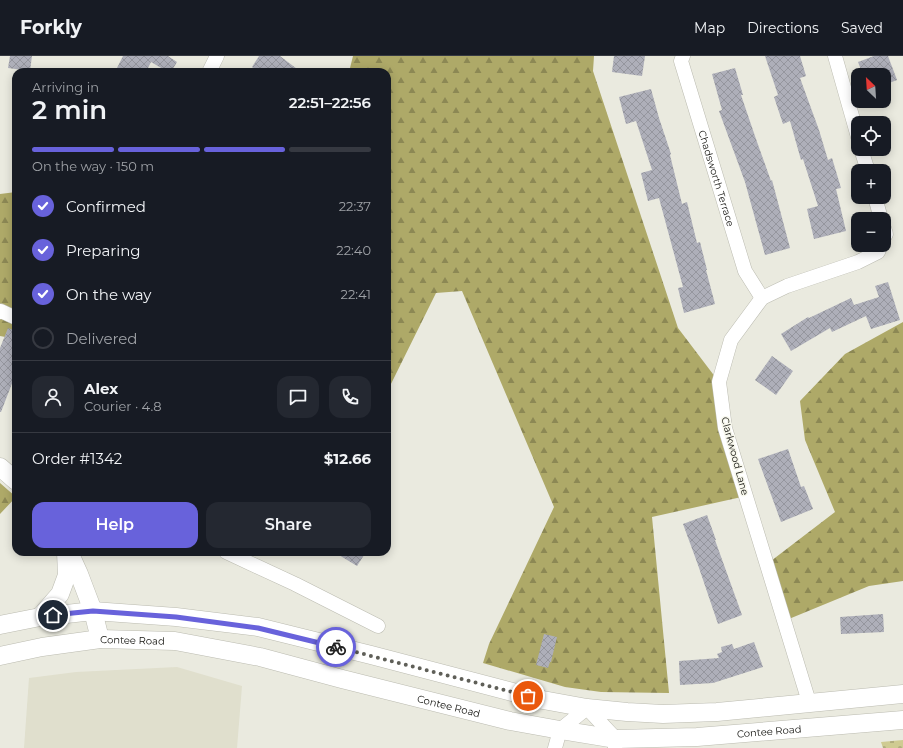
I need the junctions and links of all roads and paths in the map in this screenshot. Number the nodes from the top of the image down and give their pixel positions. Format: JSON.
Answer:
{"nodes":[{"id":1,"x":217,"y":56,"type":"edge"},
{"id":2,"x":683,"y":56,"type":"edge"},
{"id":3,"x":835,"y":56,"type":"edge"},
{"id":4,"x":211,"y":68,"type":"edge"},
{"id":5,"x":852,"y":116,"type":"edge"},
{"id":6,"x":878,"y":252,"type":"edge"},
{"id":7,"x":762,"y":298,"type":"junction"},
{"id":8,"x":0,"y":312,"type":"edge"},
{"id":9,"x":12,"y":316,"type":"edge"},
{"id":10,"x":0,"y":467,"type":"edge"},
{"id":11,"x":12,"y":478,"type":"edge"},
{"id":12,"x":67,"y":556,"type":"edge"},
{"id":13,"x":69,"y":556,"type":"edge"},
{"id":14,"x":235,"y":556,"type":"edge"},
{"id":15,"x":93,"y":611,"type":"junction"},
{"id":16,"x":40,"y":617,"type":"junction"},
{"id":17,"x":0,"y":625,"type":"edge"},
{"id":18,"x":378,"y":626,"type":"dead end"},
{"id":19,"x":100,"y":639,"type":"junction"},
{"id":20,"x":0,"y":656,"type":"edge"},
{"id":21,"x":903,"y":694,"type":"edge"},
{"id":22,"x":809,"y":702,"type":"junction"},
{"id":23,"x":587,"y":708,"type":"junction"},
{"id":24,"x":903,"y":720,"type":"edge"},
{"id":25,"x":560,"y":730,"type":"junction"},
{"id":26,"x":615,"y":743,"type":"edge"},
{"id":27,"x":555,"y":748,"type":"edge"}],
"edges":[{"from":1,"to":4,"type":"street"},
{"from":2,"to":7,"type":"street","name":"Chadsworth Terrace"},
{"from":3,"to":5,"type":"street"},
{"from":6,"to":7,"type":"street","name":"Clarkwood Lane"},
{"from":7,"to":22,"type":"street","name":"Clarkwood Lane"},
{"from":8,"to":9,"type":"street"},
{"from":10,"to":11,"type":"street"},
{"from":12,"to":16,"type":"street"},
{"from":13,"to":15,"type":"street"},
{"from":14,"to":18,"type":"street"},
{"from":15,"to":16,"type":"street"},
{"from":15,"to":19,"type":"street"},
{"from":15,"to":23,"type":"street"},
{"from":16,"to":17,"type":"street"},
{"from":19,"to":20,"type":"street","name":"Contee Road"},
{"from":19,"to":25,"type":"street","name":"Contee Road"},
{"from":21,"to":22,"type":"street"},
{"from":22,"to":23,"type":"street"},
{"from":23,"to":25,"type":"street"},
{"from":23,"to":26,"type":"street"},
{"from":24,"to":26,"type":"street","name":"Contee Road"},
{"from":25,"to":26,"type":"street","name":"Contee Road"},
{"from":25,"to":27,"type":"street"}]}
